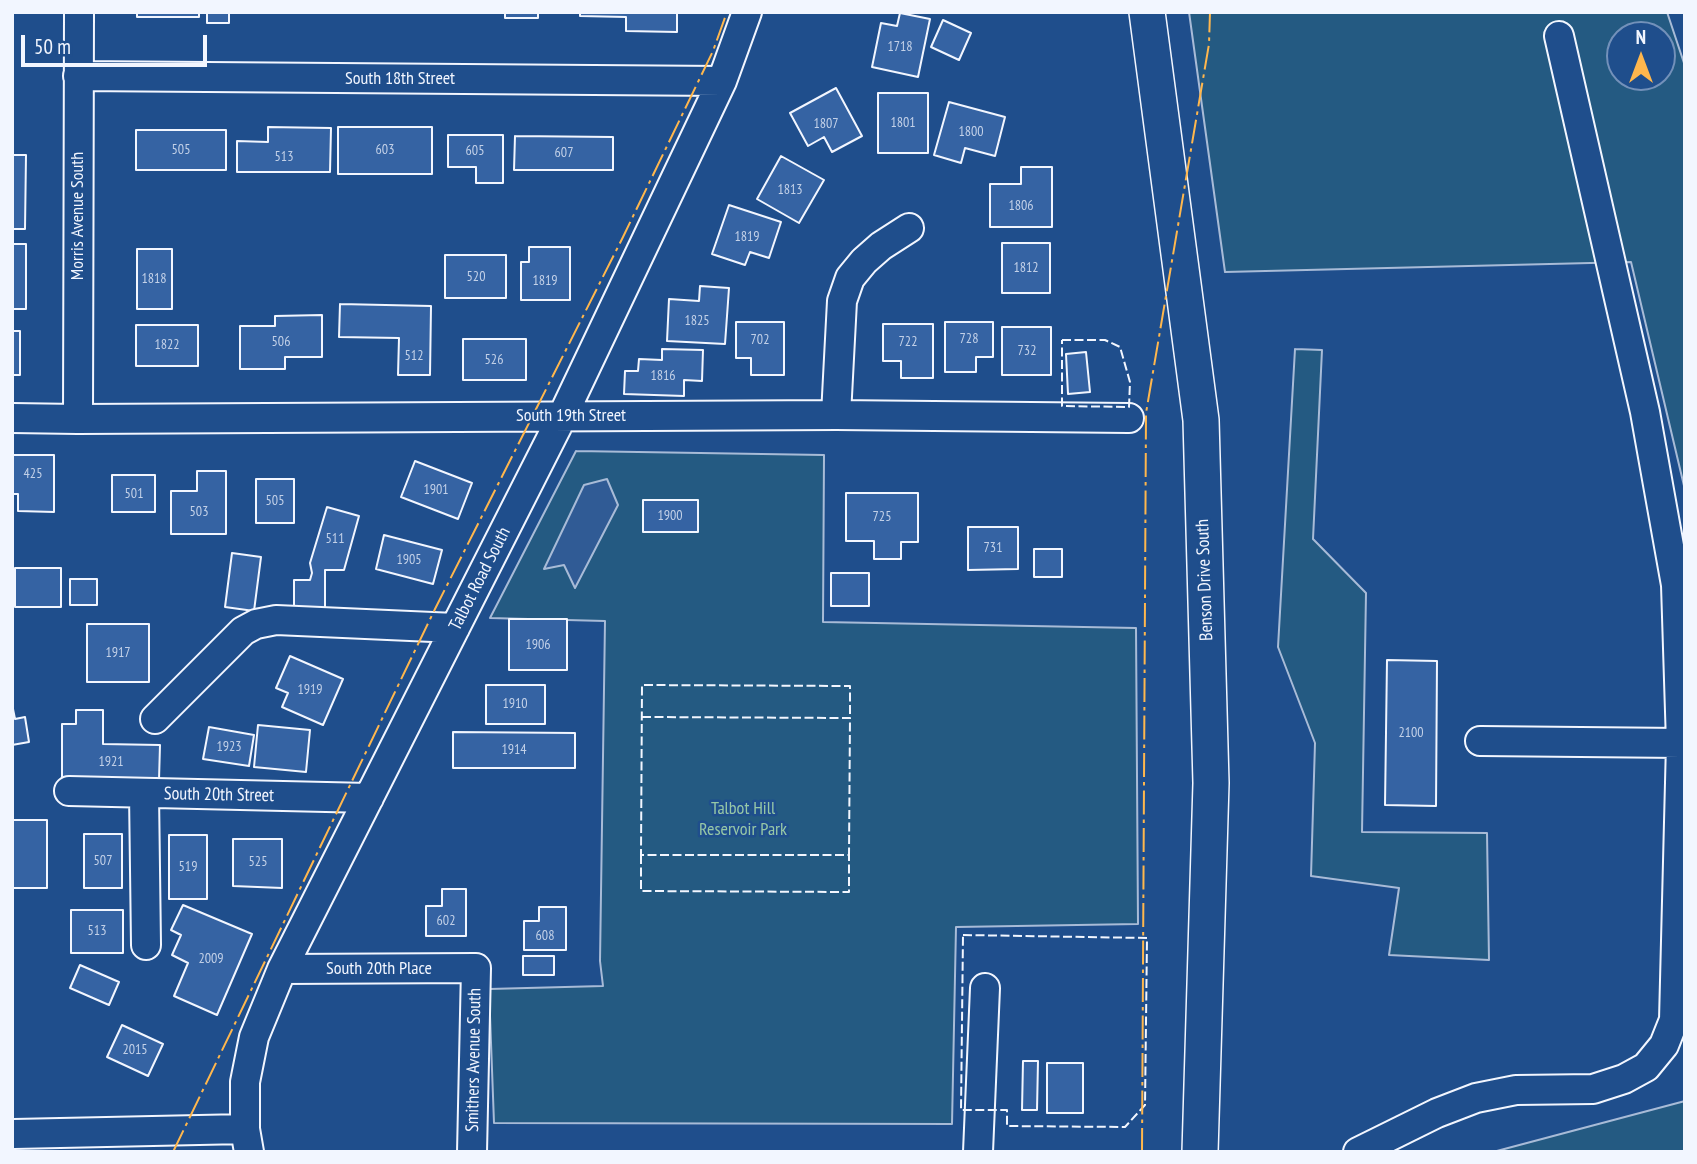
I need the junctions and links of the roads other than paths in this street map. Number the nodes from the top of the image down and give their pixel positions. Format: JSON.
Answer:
{"nodes":[{"id":1,"x":79,"y":12,"type":"edge"},
{"id":2,"x":747,"y":12,"type":"edge"},
{"id":3,"x":1147,"y":12,"type":"edge"},
{"id":4,"x":1559,"y":36,"type":"dead end"},
{"id":5,"x":78,"y":76,"type":"junction"},
{"id":6,"x":722,"y":81,"type":"junction"},
{"id":7,"x":909,"y":228,"type":"dead end"},
{"id":8,"x":563,"y":415,"type":"junction"},
{"id":9,"x":836,"y":415,"type":"junction"},
{"id":10,"x":12,"y":418,"type":"edge"},
{"id":11,"x":1129,"y":418,"type":"dead end"},
{"id":12,"x":78,"y":419,"type":"junction"},
{"id":13,"x":455,"y":628,"type":"junction"},
{"id":14,"x":155,"y":719,"type":"dead end"},
{"id":15,"x":1480,"y":741,"type":"dead end"},
{"id":16,"x":1681,"y":743,"type":"junction"},
{"id":17,"x":69,"y":791,"type":"dead end"},
{"id":18,"x":144,"y":793,"type":"junction"},
{"id":19,"x":369,"y":798,"type":"junction"},
{"id":20,"x":146,"y":945,"type":"dead end"},
{"id":21,"x":476,"y":968,"type":"joint"},
{"id":22,"x":282,"y":969,"type":"junction"},
{"id":23,"x":985,"y":988,"type":"dead end"},
{"id":24,"x":14,"y":1134,"type":"edge"},
{"id":25,"x":247,"y":1140,"type":"edge"},
{"id":26,"x":472,"y":1152,"type":"edge"},
{"id":27,"x":978,"y":1152,"type":"edge"},
{"id":28,"x":1200,"y":1152,"type":"edge"},
{"id":29,"x":1358,"y":1152,"type":"edge"}],
"edges":[{"from":1,"to":5,"type":"street","name":"Morris Avenue South"},
{"from":2,"to":6,"type":"street","name":"Talbot Road South"},
{"from":3,"to":28,"type":"main road","name":"Benson Drive South"},
{"from":4,"to":16,"type":"street"},
{"from":5,"to":6,"type":"street","name":"South 18th Street"},
{"from":5,"to":12,"type":"street","name":"Morris Avenue South"},
{"from":6,"to":8,"type":"street","name":"Talbot Road South"},
{"from":7,"to":9,"type":"street"},
{"from":8,"to":9,"type":"street","name":"South 19th Street"},
{"from":8,"to":12,"type":"street","name":"South 19th Street"},
{"from":8,"to":13,"type":"street","name":"Talbot Road South"},
{"from":9,"to":11,"type":"street","name":"South 19th Street"},
{"from":10,"to":12,"type":"street","name":"South 19th Street"},
{"from":13,"to":14,"type":"street"},
{"from":13,"to":19,"type":"street","name":"Talbot Road South"},
{"from":15,"to":16,"type":"street"},
{"from":16,"to":29,"type":"street"},
{"from":17,"to":18,"type":"street","name":"South 20th Street"},
{"from":18,"to":19,"type":"street","name":"South 20th Street"},
{"from":18,"to":20,"type":"street"},
{"from":19,"to":22,"type":"street","name":"Talbot Road South"},
{"from":21,"to":22,"type":"street","name":"South 20th Place"},
{"from":21,"to":26,"type":"street","name":"Smithers Avenue South"},
{"from":22,"to":25,"type":"street","name":"Talbot Road South"},
{"from":23,"to":27,"type":"street"},
{"from":24,"to":25,"type":"street"}]}
